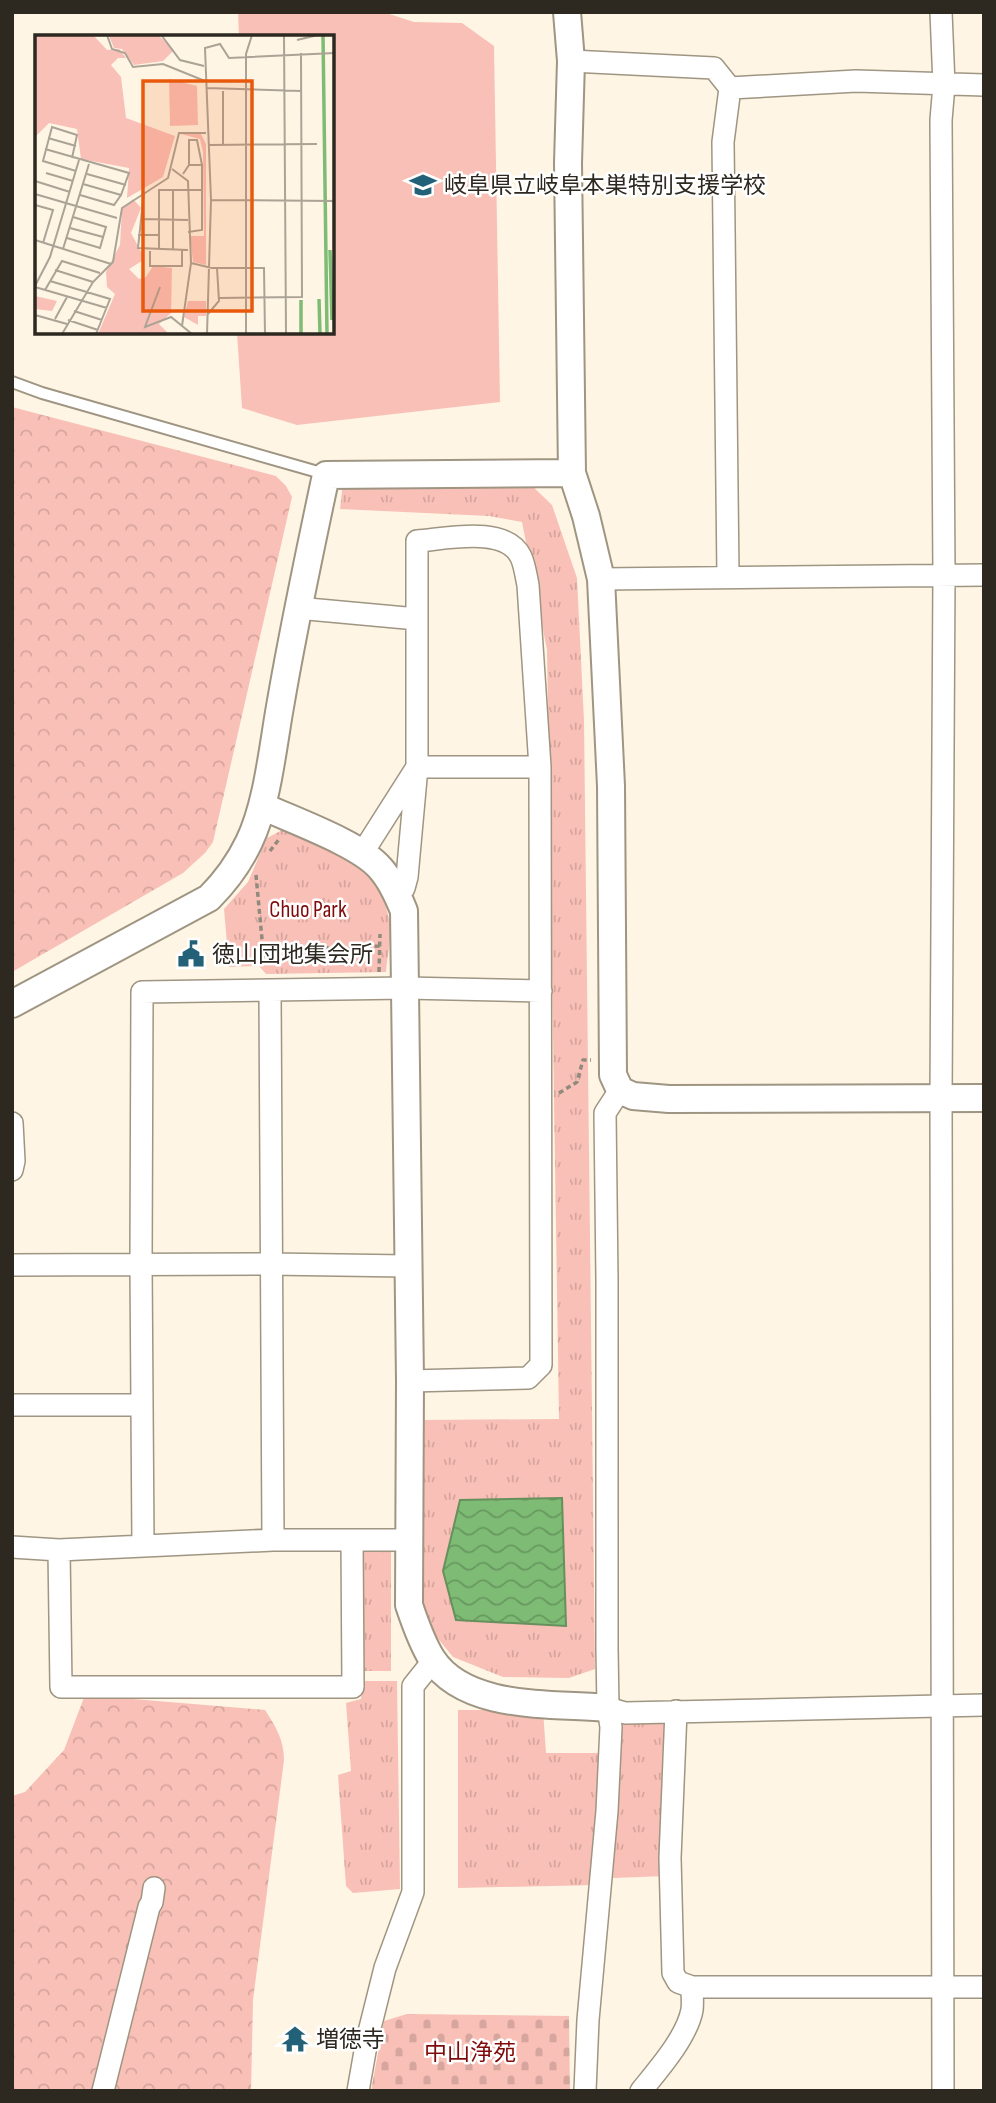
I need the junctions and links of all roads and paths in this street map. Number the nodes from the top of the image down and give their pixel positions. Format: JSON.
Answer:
{"nodes":[{"id":1,"x":567,"y":12,"type":"edge"},
{"id":2,"x":942,"y":12,"type":"edge"},
{"id":3,"x":571,"y":61,"type":"junction"},
{"id":4,"x":944,"y":85,"type":"junction"},
{"id":5,"x":984,"y":85,"type":"edge"},
{"id":6,"x":730,"y":89,"type":"junction"},
{"id":7,"x":12,"y":382,"type":"edge"},
{"id":8,"x":572,"y":473,"type":"junction"},
{"id":9,"x":326,"y":475,"type":"junction"},
{"id":10,"x":944,"y":575,"type":"junction"},
{"id":11,"x":984,"y":575,"type":"edge"},
{"id":12,"x":728,"y":576,"type":"junction"},
{"id":13,"x":601,"y":579,"type":"junction"},
{"id":14,"x":297,"y":608,"type":"junction"},
{"id":15,"x":417,"y":619,"type":"junction"},
{"id":16,"x":417,"y":767,"type":"junction"},
{"id":17,"x":540,"y":767,"type":"junction"},
{"id":18,"x":262,"y":806,"type":"junction"},
{"id":19,"x":284,"y":833,"type":"dead end"},
{"id":20,"x":270,"y":852,"type":"dead end"},
{"id":21,"x":363,"y":852,"type":"junction"},
{"id":22,"x":256,"y":872,"type":"dead end"},
{"id":23,"x":397,"y":894,"type":"junction"},
{"id":24,"x":380,"y":934,"type":"dead end"},
{"id":25,"x":380,"y":946,"type":"junction"},
{"id":26,"x":379,"y":988,"type":"junction"},
{"id":27,"x":406,"y":988,"type":"junction"},
{"id":28,"x":270,"y":991,"type":"junction"},
{"id":29,"x":541,"y":991,"type":"junction"},
{"id":30,"x":12,"y":1004,"type":"edge"},
{"id":31,"x":583,"y":1060,"type":"dead end"},
{"id":32,"x":620,"y":1090,"type":"junction"},
{"id":33,"x":984,"y":1098,"type":"edge"},
{"id":34,"x":941,"y":1099,"type":"junction"},
{"id":35,"x":541,"y":1100,"type":"junction"},
{"id":36,"x":12,"y":1123,"type":"edge"},
{"id":37,"x":12,"y":1170,"type":"edge"},
{"id":38,"x":141,"y":1264,"type":"junction"},
{"id":39,"x":270,"y":1264,"type":"junction"},
{"id":40,"x":12,"y":1265,"type":"edge"},
{"id":41,"x":407,"y":1266,"type":"junction"},
{"id":42,"x":410,"y":1381,"type":"junction"},
{"id":43,"x":12,"y":1405,"type":"edge"},
{"id":44,"x":142,"y":1405,"type":"junction"},
{"id":45,"x":273,"y":1540,"type":"junction"},
{"id":46,"x":352,"y":1540,"type":"junction"},
{"id":47,"x":409,"y":1540,"type":"junction"},
{"id":48,"x":143,"y":1545,"type":"junction"},
{"id":49,"x":12,"y":1547,"type":"edge"},
{"id":50,"x":59,"y":1550,"type":"junction"},
{"id":51,"x":433,"y":1661,"type":"junction"},
{"id":52,"x":984,"y":1705,"type":"edge"},
{"id":53,"x":943,"y":1707,"type":"junction"},
{"id":54,"x":608,"y":1708,"type":"junction"},
{"id":55,"x":676,"y":1711,"type":"junction"},
{"id":56,"x":154,"y":1888,"type":"dead end"},
{"id":57,"x":692,"y":1987,"type":"junction"},
{"id":58,"x":984,"y":1987,"type":"edge"},
{"id":59,"x":943,"y":1988,"type":"junction"},
{"id":60,"x":103,"y":2091,"type":"edge"},
{"id":61,"x":358,"y":2091,"type":"edge"},
{"id":62,"x":585,"y":2091,"type":"edge"},
{"id":63,"x":641,"y":2091,"type":"edge"},
{"id":64,"x":943,"y":2091,"type":"edge"}],
"edges":[{"from":1,"to":3,"type":"street"},
{"from":2,"to":4,"type":"street"},
{"from":3,"to":6,"type":"street"},
{"from":3,"to":8,"type":"street"},
{"from":4,"to":5,"type":"street"},
{"from":4,"to":6,"type":"street"},
{"from":4,"to":10,"type":"street"},
{"from":6,"to":12,"type":"street"},
{"from":7,"to":9,"type":"lane"},
{"from":8,"to":9,"type":"street"},
{"from":8,"to":13,"type":"street"},
{"from":9,"to":14,"type":"street"},
{"from":10,"to":11,"type":"street"},
{"from":10,"to":12,"type":"street"},
{"from":10,"to":34,"type":"street"},
{"from":12,"to":13,"type":"street"},
{"from":13,"to":32,"type":"street"},
{"from":14,"to":15,"type":"street"},
{"from":14,"to":18,"type":"street"},
{"from":15,"to":16,"type":"street"},
{"from":15,"to":17,"type":"street"},
{"from":16,"to":17,"type":"street"},
{"from":16,"to":21,"type":"street"},
{"from":16,"to":23,"type":"street"},
{"from":17,"to":29,"type":"street"},
{"from":18,"to":21,"type":"street"},
{"from":18,"to":30,"type":"street"},
{"from":19,"to":20,"type":"path"},
{"from":21,"to":23,"type":"street"},
{"from":22,"to":25,"type":"path"},
{"from":23,"to":27,"type":"street"},
{"from":24,"to":25,"type":"path"},
{"from":25,"to":26,"type":"path"},
{"from":26,"to":27,"type":"street"},
{"from":26,"to":28,"type":"street"},
{"from":27,"to":29,"type":"street"},
{"from":27,"to":41,"type":"street"},
{"from":28,"to":38,"type":"street"},
{"from":28,"to":39,"type":"street"},
{"from":29,"to":35,"type":"street"},
{"from":31,"to":35,"type":"path"},
{"from":32,"to":34,"type":"street"},
{"from":32,"to":54,"type":"street"},
{"from":33,"to":34,"type":"street"},
{"from":34,"to":53,"type":"street"},
{"from":35,"to":42,"type":"street"},
{"from":36,"to":37,"type":"street"},
{"from":38,"to":39,"type":"street"},
{"from":38,"to":40,"type":"street"},
{"from":38,"to":44,"type":"street"},
{"from":39,"to":41,"type":"street"},
{"from":39,"to":45,"type":"street"},
{"from":41,"to":42,"type":"street"},
{"from":42,"to":47,"type":"street"},
{"from":43,"to":44,"type":"street"},
{"from":44,"to":48,"type":"street"},
{"from":45,"to":46,"type":"street"},
{"from":45,"to":48,"type":"street"},
{"from":46,"to":47,"type":"street"},
{"from":46,"to":50,"type":"street"},
{"from":47,"to":51,"type":"street"},
{"from":48,"to":50,"type":"street"},
{"from":49,"to":50,"type":"street"},
{"from":51,"to":54,"type":"street"},
{"from":51,"to":61,"type":"street"},
{"from":52,"to":53,"type":"street"},
{"from":53,"to":55,"type":"street"},
{"from":53,"to":59,"type":"street"},
{"from":54,"to":55,"type":"street"},
{"from":54,"to":62,"type":"street"},
{"from":55,"to":57,"type":"street"},
{"from":56,"to":60,"type":"street"},
{"from":57,"to":59,"type":"street"},
{"from":57,"to":63,"type":"street"},
{"from":58,"to":59,"type":"street"},
{"from":59,"to":64,"type":"street"}]}
